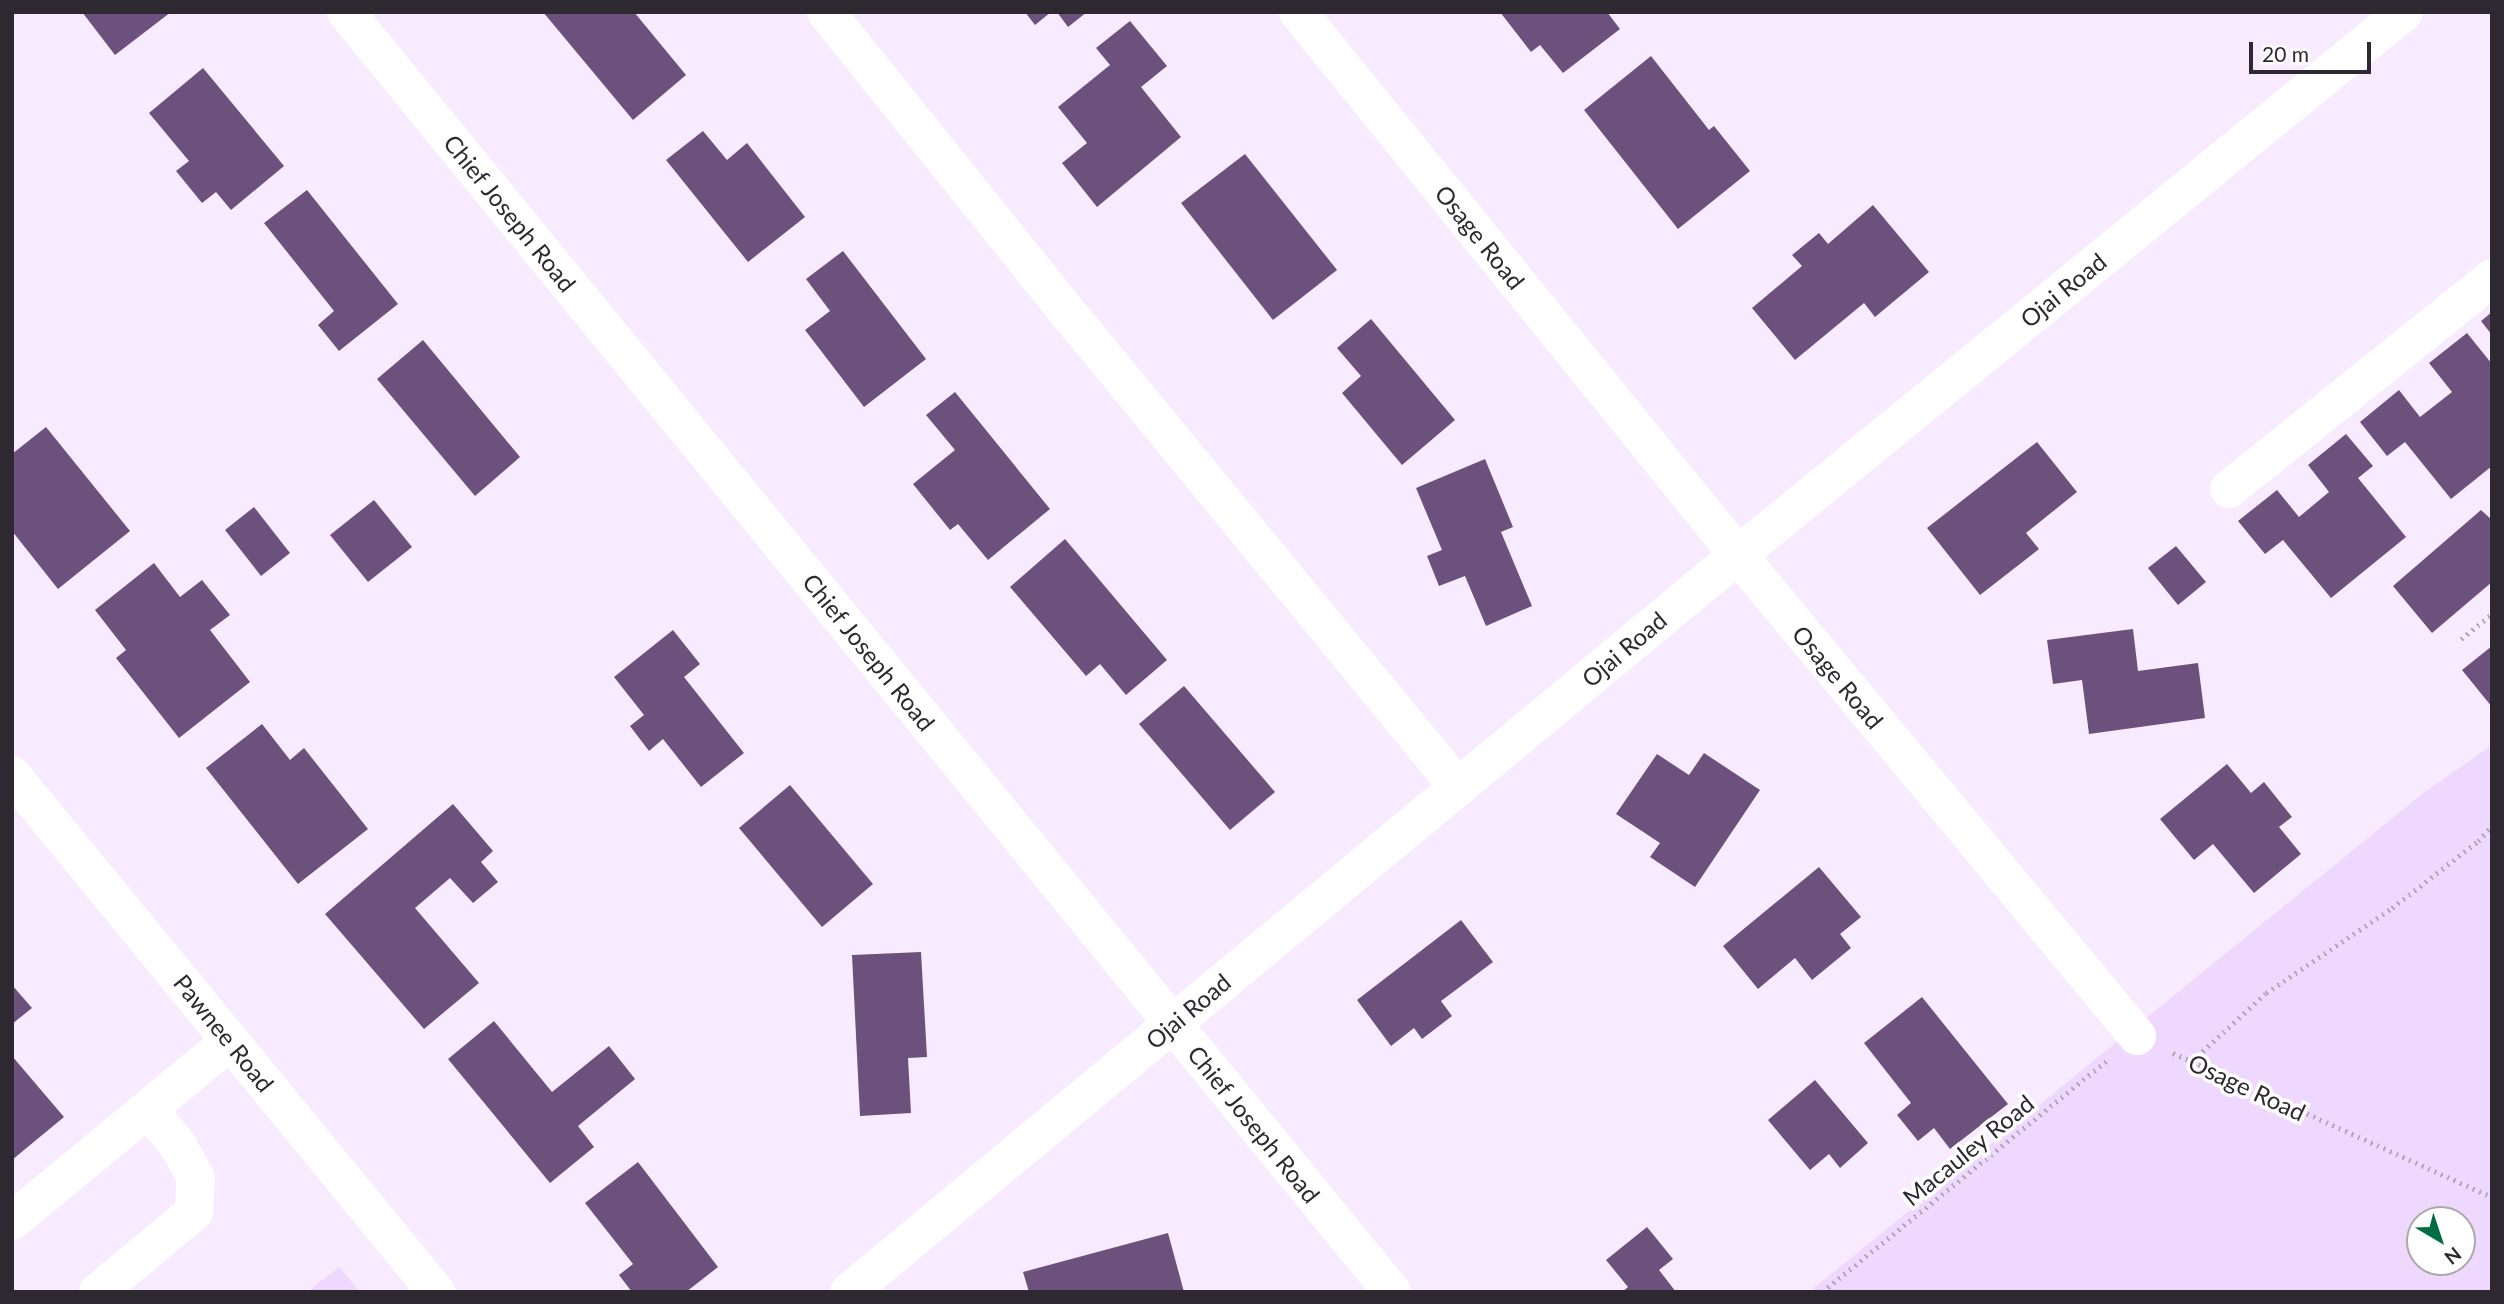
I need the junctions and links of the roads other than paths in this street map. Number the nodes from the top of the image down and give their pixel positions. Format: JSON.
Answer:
{"nodes":[{"id":1,"x":346,"y":12,"type":"edge"},
{"id":2,"x":827,"y":12,"type":"edge"},
{"id":3,"x":1298,"y":12,"type":"edge"},
{"id":4,"x":2404,"y":12,"type":"edge"},
{"id":5,"x":2492,"y":278,"type":"edge"},
{"id":6,"x":2229,"y":489,"type":"dead end"},
{"id":7,"x":1738,"y":555,"type":"junction"},
{"id":8,"x":12,"y":775,"type":"edge"},
{"id":9,"x":1458,"y":787,"type":"junction"},
{"id":10,"x":1172,"y":1024,"type":"junction"},
{"id":11,"x":2137,"y":1036,"type":"road end"},
{"id":12,"x":230,"y":1041,"type":"junction"},
{"id":13,"x":148,"y":1109,"type":"junction"},
{"id":14,"x":12,"y":1221,"type":"edge"},
{"id":15,"x":98,"y":1292,"type":"edge"},
{"id":16,"x":436,"y":1292,"type":"edge"},
{"id":17,"x":849,"y":1292,"type":"edge"},
{"id":18,"x":1392,"y":1292,"type":"edge"}],
"edges":[{"from":1,"to":10,"type":"street","name":"Chief Joseph Road"},
{"from":2,"to":9,"type":"street"},
{"from":3,"to":7,"type":"street","name":"Osage Road"},
{"from":4,"to":7,"type":"street","name":"Ojai Road"},
{"from":5,"to":6,"type":"street"},
{"from":7,"to":9,"type":"street","name":"Ojai Road"},
{"from":7,"to":11,"type":"street","name":"Osage Road"},
{"from":8,"to":12,"type":"street","name":"Pawnee Road"},
{"from":9,"to":10,"type":"street","name":"Ojai Road"},
{"from":10,"to":17,"type":"street","name":"Ojai Road"},
{"from":10,"to":18,"type":"street","name":"Chief Joseph Road"},
{"from":12,"to":13,"type":"street"},
{"from":12,"to":16,"type":"street","name":"Pawnee Road"},
{"from":13,"to":14,"type":"street"},
{"from":13,"to":15,"type":"street"}]}
